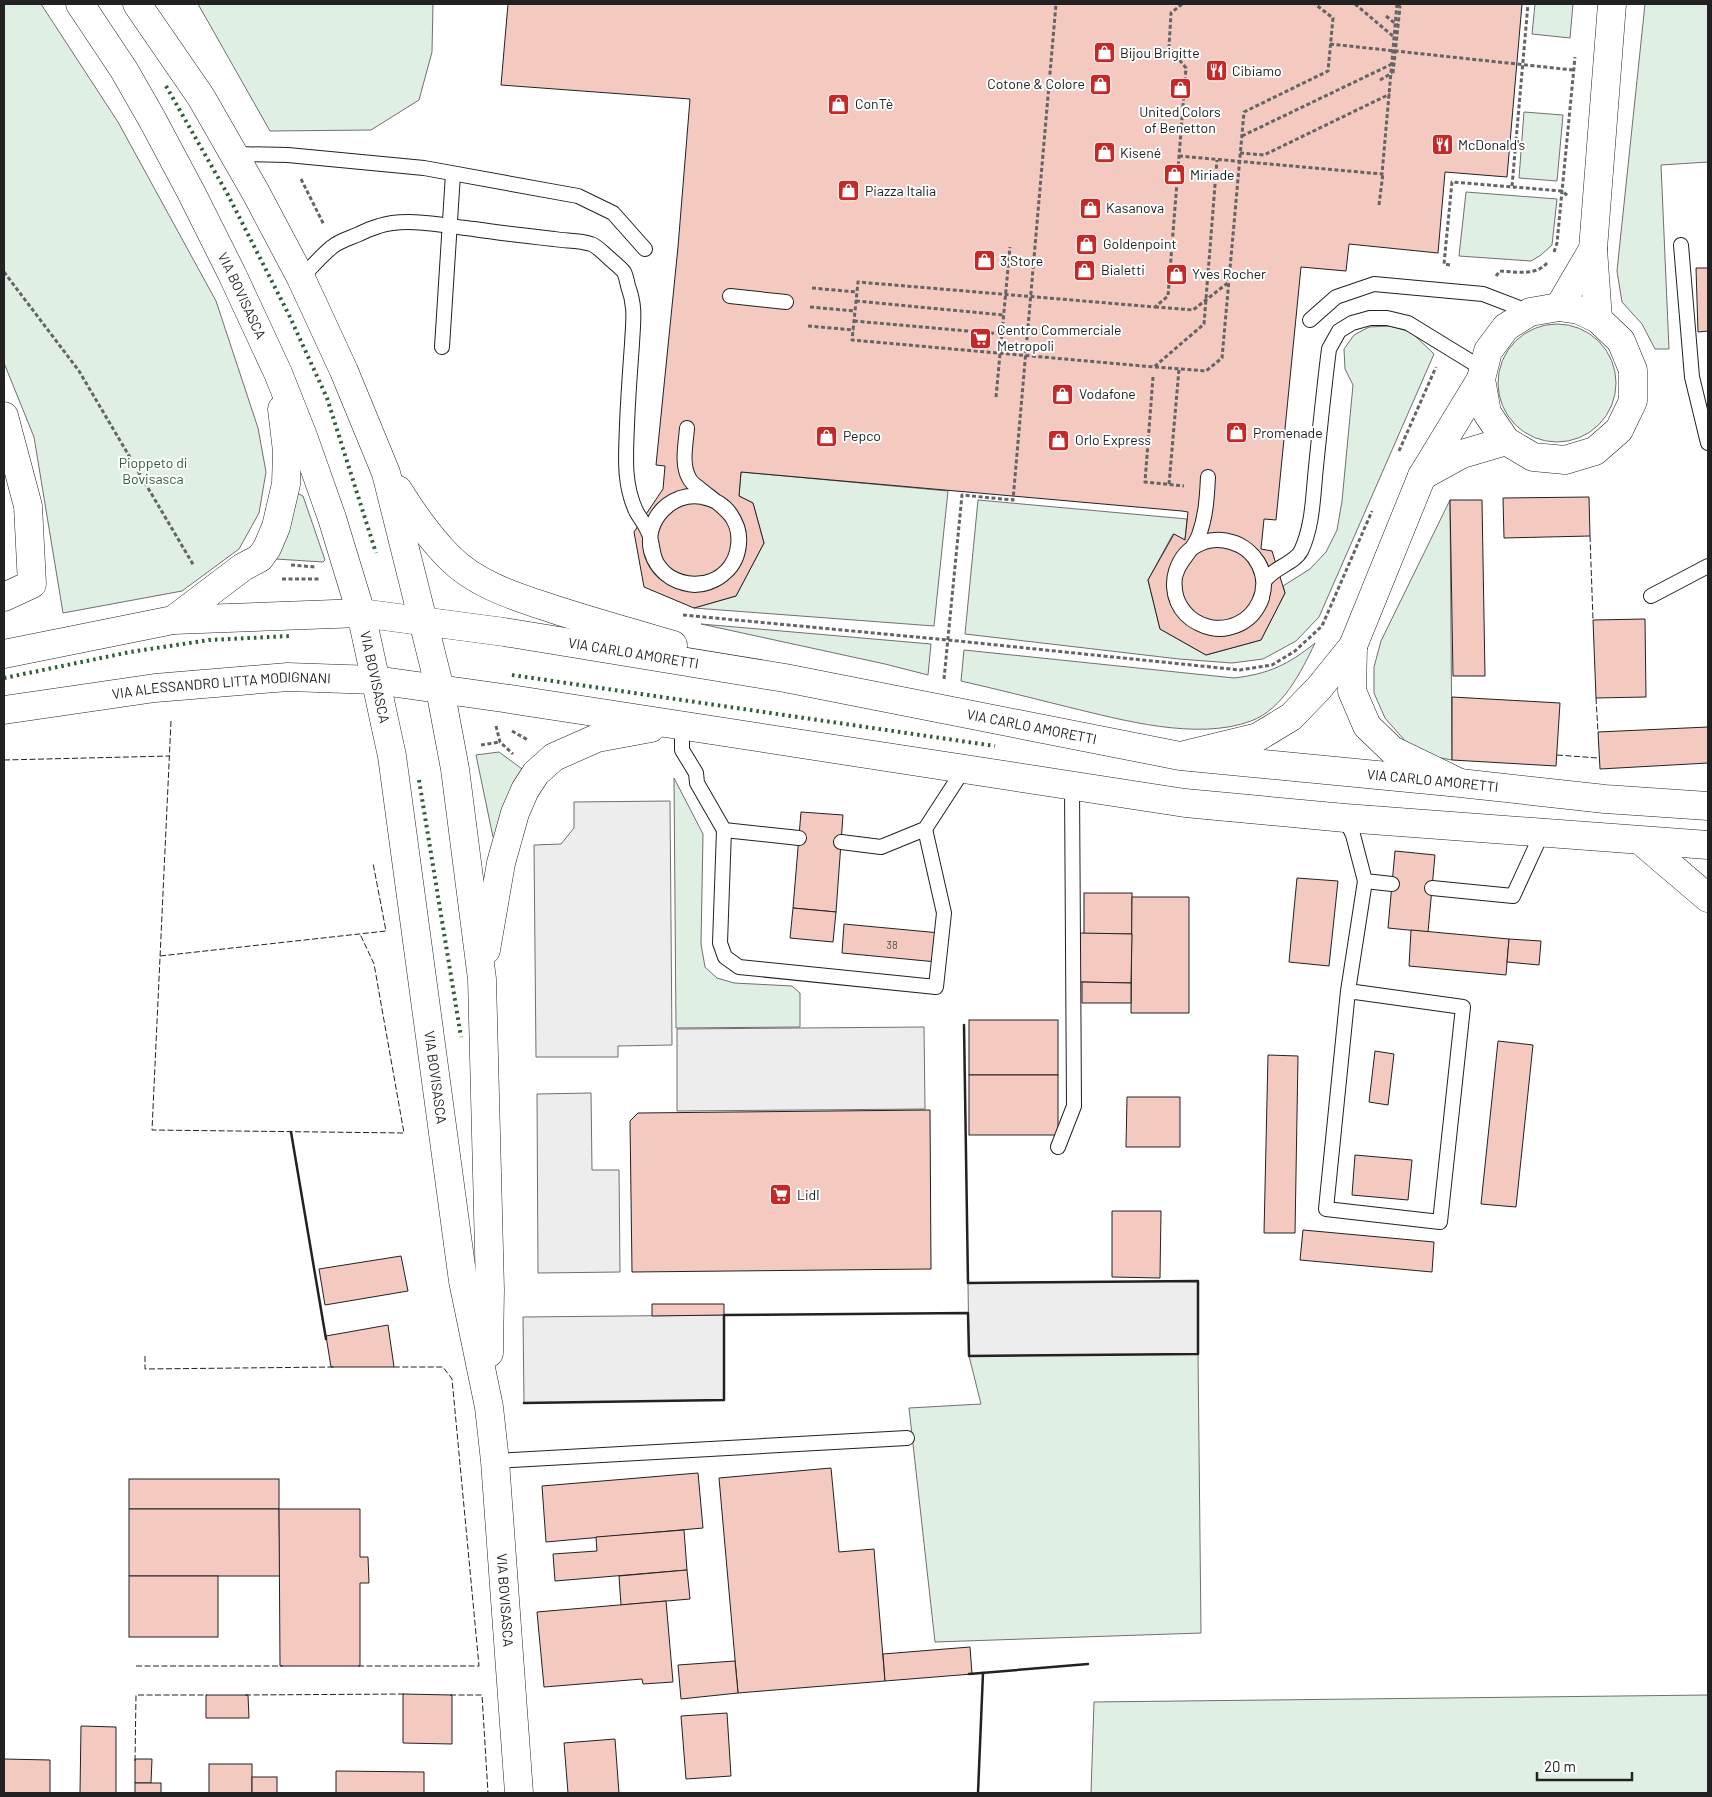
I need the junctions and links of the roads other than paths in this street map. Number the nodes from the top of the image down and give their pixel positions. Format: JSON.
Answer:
{"nodes":[{"id":1,"x":80,"y":4,"type":"edge"},
{"id":2,"x":137,"y":4,"type":"edge"},
{"id":3,"x":1612,"y":4,"type":"edge"},
{"id":4,"x":234,"y":154,"type":"junction"},
{"id":5,"x":453,"y":174,"type":"junction"},
{"id":6,"x":450,"y":226,"type":"junction"},
{"id":7,"x":1681,"y":244,"type":"dead end"},
{"id":8,"x":644,"y":249,"type":"dead end"},
{"id":9,"x":1593,"y":249,"type":"junction"},
{"id":10,"x":301,"y":278,"type":"junction"},
{"id":11,"x":730,"y":296,"type":"dead end"},
{"id":12,"x":786,"y":302,"type":"dead end"},
{"id":13,"x":1559,"y":307,"type":"junction"},
{"id":14,"x":1530,"y":312,"type":"junction"},
{"id":15,"x":1598,"y":319,"type":"junction"},
{"id":16,"x":1310,"y":320,"type":"dead end"},
{"id":17,"x":442,"y":347,"type":"dead end"},
{"id":18,"x":278,"y":374,"type":"junction"},
{"id":19,"x":1482,"y":374,"type":"junction"},
{"id":20,"x":4,"y":416,"type":"edge"},
{"id":21,"x":686,"y":428,"type":"dead end"},
{"id":22,"x":1506,"y":441,"type":"junction"},
{"id":23,"x":1708,"y":443,"type":"edge"},
{"id":24,"x":386,"y":472,"type":"junction"},
{"id":25,"x":1422,"y":476,"type":"junction"},
{"id":26,"x":1208,"y":477,"type":"dead end"},
{"id":27,"x":712,"y":499,"type":"junction"},
{"id":28,"x":650,"y":537,"type":"junction"},
{"id":29,"x":1231,"y":541,"type":"junction"},
{"id":30,"x":1192,"y":548,"type":"junction"},
{"id":31,"x":1182,"y":559,"type":"junction"},
{"id":32,"x":1708,"y":566,"type":"edge"},
{"id":33,"x":1264,"y":583,"type":"junction"},
{"id":34,"x":1651,"y":596,"type":"dead end"},
{"id":35,"x":4,"y":598,"type":"edge"},
{"id":36,"x":360,"y":613,"type":"junction"},
{"id":37,"x":173,"y":620,"type":"junction"},
{"id":38,"x":424,"y":622,"type":"junction"},
{"id":39,"x":1353,"y":646,"type":"junction"},
{"id":40,"x":4,"y":654,"type":"edge"},
{"id":41,"x":785,"y":678,"type":"junction"},
{"id":42,"x":375,"y":680,"type":"junction"},
{"id":43,"x":440,"y":689,"type":"junction"},
{"id":44,"x":4,"y":710,"type":"edge"},
{"id":45,"x":678,"y":725,"type":"junction"},
{"id":46,"x":1180,"y":756,"type":"junction"},
{"id":47,"x":964,"y":769,"type":"junction"},
{"id":48,"x":1460,"y":783,"type":"junction"},
{"id":49,"x":1072,"y":785,"type":"junction"},
{"id":50,"x":1708,"y":806,"type":"edge"},
{"id":51,"x":1345,"y":818,"type":"junction"},
{"id":52,"x":925,"y":829,"type":"junction"},
{"id":53,"x":724,"y":830,"type":"junction"},
{"id":54,"x":1542,"y":834,"type":"junction"},
{"id":55,"x":799,"y":838,"type":"dead end"},
{"id":56,"x":1641,"y":840,"type":"junction"},
{"id":57,"x":841,"y":842,"type":"dead end"},
{"id":58,"x":1708,"y":845,"type":"edge"},
{"id":59,"x":1365,"y":881,"type":"junction"},
{"id":60,"x":1392,"y":884,"type":"dead end"},
{"id":61,"x":1432,"y":888,"type":"dead end"},
{"id":62,"x":1708,"y":898,"type":"edge"},
{"id":63,"x":482,"y":979,"type":"junction"},
{"id":64,"x":1348,"y":991,"type":"junction"},
{"id":65,"x":1058,"y":1148,"type":"dead end"},
{"id":66,"x":489,"y":1407,"type":"junction"},
{"id":67,"x":908,"y":1438,"type":"dead end"},
{"id":68,"x":495,"y":1461,"type":"junction"},
{"id":69,"x":519,"y":1793,"type":"edge"}],
"edges":[{"from":1,"to":18,"type":"street","name":"VIA BOVISASCA"},
{"from":2,"to":4,"type":"street","name":"VIA BOVISASCA"},
{"from":3,"to":9,"type":"street"},
{"from":4,"to":5,"type":"lane"},
{"from":4,"to":10,"type":"street","name":"VIA BOVISASCA"},
{"from":5,"to":6,"type":"lane"},
{"from":5,"to":8,"type":"lane"},
{"from":6,"to":10,"type":"lane"},
{"from":6,"to":17,"type":"lane"},
{"from":6,"to":28,"type":"lane"},
{"from":7,"to":23,"type":"lane"},
{"from":9,"to":13,"type":"street"},
{"from":9,"to":15,"type":"street"},
{"from":10,"to":24,"type":"street","name":"VIA BOVISASCA"},
{"from":11,"to":12,"type":"lane"},
{"from":13,"to":14,"type":"street"},
{"from":13,"to":15,"type":"street"},
{"from":14,"to":16,"type":"lane"},
{"from":14,"to":19,"type":"street"},
{"from":15,"to":22,"type":"street"},
{"from":18,"to":36,"type":"street","name":"VIA BOVISASCA"},
{"from":18,"to":37,"type":"street"},
{"from":19,"to":22,"type":"street"},
{"from":19,"to":25,"type":"street"},
{"from":19,"to":33,"type":"lane"},
{"from":20,"to":35,"type":"street"},
{"from":21,"to":27,"type":"lane"},
{"from":22,"to":25,"type":"street"},
{"from":24,"to":38,"type":"street","name":"VIA BOVISASCA"},
{"from":24,"to":41,"type":"street"},
{"from":25,"to":39,"type":"street"},
{"from":26,"to":30,"type":"lane"},
{"from":27,"to":28,"type":"lane"},
{"from":27,"to":28,"type":"lane"},
{"from":29,"to":30,"type":"lane"},
{"from":29,"to":31,"type":"lane"},
{"from":29,"to":33,"type":"lane"},
{"from":30,"to":31,"type":"lane"},
{"from":31,"to":33,"type":"lane"},
{"from":32,"to":34,"type":"lane"},
{"from":36,"to":37,"type":"street"},
{"from":36,"to":38,"type":"street","name":"VIA CARLO AMORETTI"},
{"from":36,"to":42,"type":"street","name":"VIA BOVISASCA"},
{"from":37,"to":40,"type":"street"},
{"from":38,"to":41,"type":"street","name":"VIA CARLO AMORETTI"},
{"from":38,"to":43,"type":"street","name":"VIA BOVISASCA"},
{"from":39,"to":46,"type":"street"},
{"from":39,"to":48,"type":"street"},
{"from":41,"to":46,"type":"street","name":"VIA CARLO AMORETTI"},
{"from":42,"to":43,"type":"street","name":"VIA ALESSANDRO LITTA MODIGNANI"},
{"from":42,"to":44,"type":"street","name":"VIA ALESSANDRO LITTA MODIGNANI"},
{"from":42,"to":66,"type":"street","name":"VIA BOVISASCA"},
{"from":43,"to":45,"type":"street"},
{"from":43,"to":63,"type":"street","name":"VIA BOVISASCA"},
{"from":45,"to":47,"type":"street"},
{"from":45,"to":53,"type":"lane"},
{"from":45,"to":63,"type":"street"},
{"from":46,"to":48,"type":"street","name":"VIA CARLO AMORETTI"},
{"from":47,"to":49,"type":"street"},
{"from":47,"to":52,"type":"lane"},
{"from":48,"to":50,"type":"street","name":"VIA CARLO AMORETTI"},
{"from":49,"to":51,"type":"street"},
{"from":49,"to":65,"type":"lane"},
{"from":51,"to":54,"type":"street"},
{"from":51,"to":59,"type":"lane"},
{"from":52,"to":53,"type":"lane"},
{"from":52,"to":57,"type":"lane"},
{"from":53,"to":55,"type":"lane"},
{"from":54,"to":56,"type":"street"},
{"from":54,"to":61,"type":"lane"},
{"from":56,"to":58,"type":"street"},
{"from":56,"to":62,"type":"street"},
{"from":59,"to":60,"type":"lane"},
{"from":59,"to":64,"type":"lane"},
{"from":63,"to":66,"type":"street","name":"VIA BOVISASCA"},
{"from":64,"to":64,"type":"lane"},
{"from":66,"to":68,"type":"street","name":"VIA BOVISASCA"},
{"from":67,"to":68,"type":"lane"},
{"from":68,"to":69,"type":"street","name":"VIA BOVISASCA"}]}
